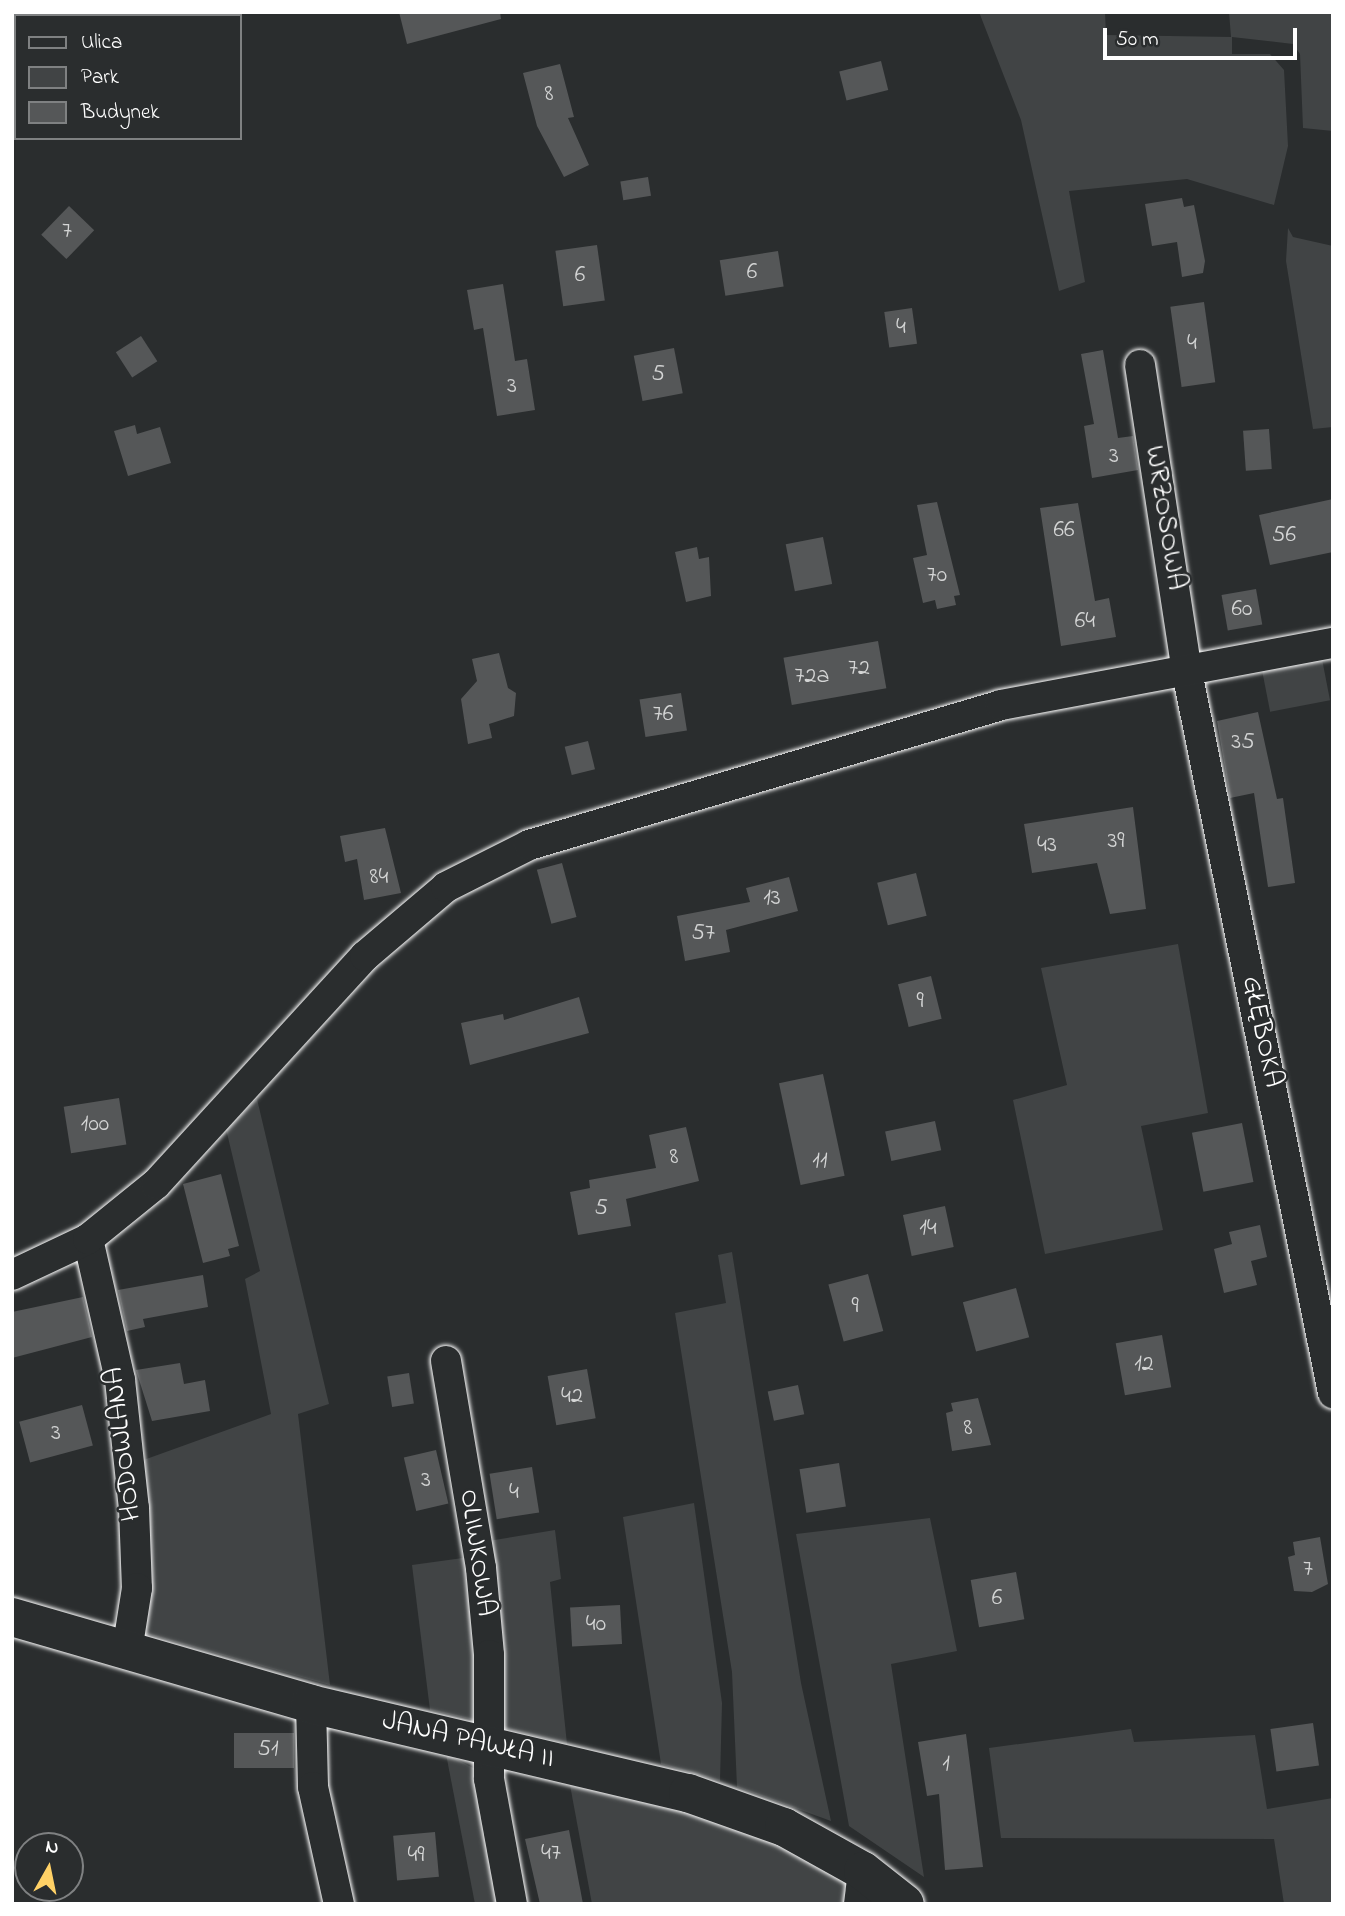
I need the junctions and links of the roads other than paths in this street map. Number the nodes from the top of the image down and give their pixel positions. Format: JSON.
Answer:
{"nodes":[{"id":1,"x":1140,"y":365,"type":"dead end"},
{"id":2,"x":1333,"y":643,"type":"edge"},
{"id":3,"x":1187,"y":672,"type":"junction"},
{"id":4,"x":88,"y":1239,"type":"junction"},
{"id":5,"x":12,"y":1275,"type":"edge"},
{"id":6,"x":446,"y":1361,"type":"dead end"},
{"id":7,"x":1333,"y":1393,"type":"edge"},
{"id":8,"x":12,"y":1617,"type":"edge"},
{"id":9,"x":127,"y":1651,"type":"junction"},
{"id":10,"x":311,"y":1704,"type":"junction"},
{"id":11,"x":489,"y":1746,"type":"junction"},
{"id":12,"x":861,"y":1887,"type":"edge"},
{"id":13,"x":339,"y":1904,"type":"edge"},
{"id":14,"x":512,"y":1904,"type":"edge"},
{"id":15,"x":905,"y":1904,"type":"edge"}],
"edges":[{"from":1,"to":3,"type":"street","name":"WRZOSOWA"},
{"from":2,"to":3,"type":"street"},
{"from":3,"to":4,"type":"street"},
{"from":3,"to":7,"type":"street","name":"GŁĘBOKA"},
{"from":4,"to":5,"type":"street"},
{"from":4,"to":9,"type":"street","name":"HODOWLANA"},
{"from":6,"to":11,"type":"street","name":"OLIWKOWA"},
{"from":8,"to":9,"type":"street","name":"JANA PAWŁA II"},
{"from":9,"to":10,"type":"street","name":"JANA PAWŁA II"},
{"from":10,"to":11,"type":"street","name":"JANA PAWŁA II"},
{"from":10,"to":13,"type":"street"},
{"from":11,"to":12,"type":"street","name":"JANA PAWŁA II"},
{"from":11,"to":14,"type":"street","name":"OLIWKOWA"},
{"from":12,"to":15,"type":"street","name":"JANA PAWŁA II"}]}
